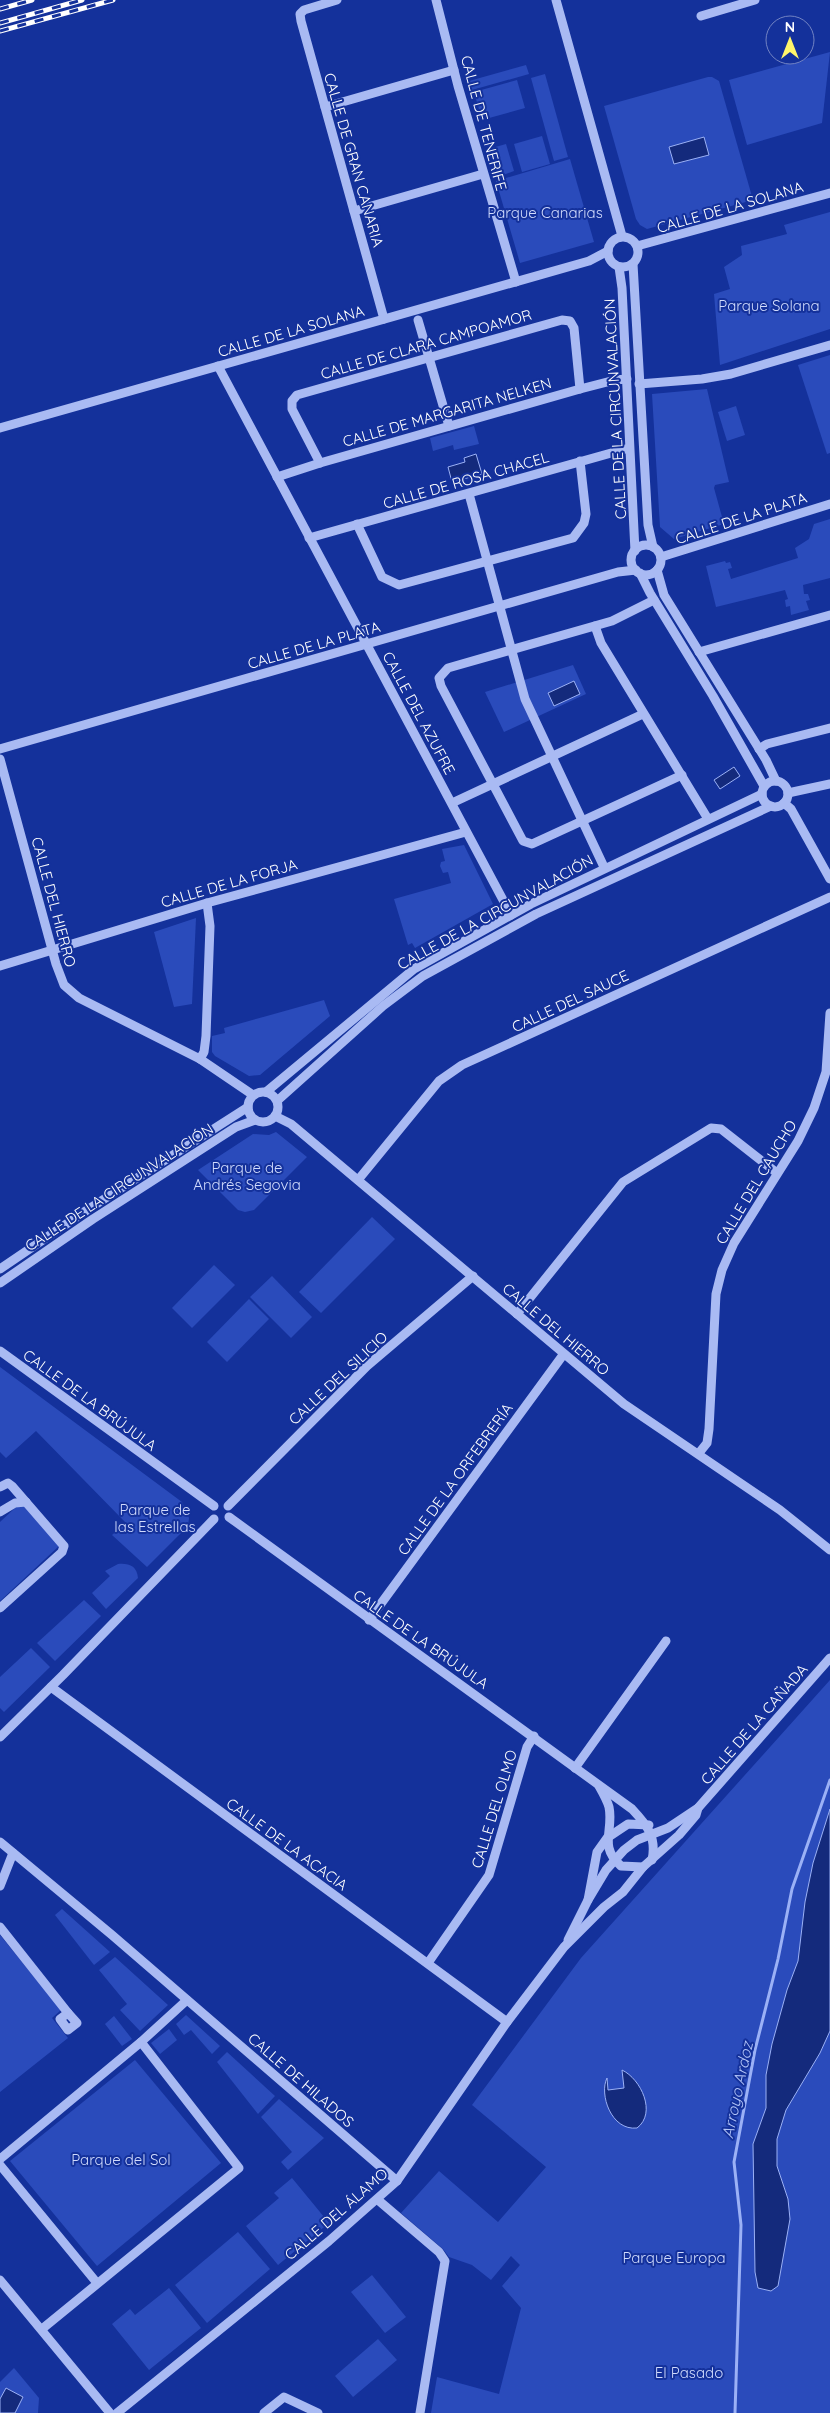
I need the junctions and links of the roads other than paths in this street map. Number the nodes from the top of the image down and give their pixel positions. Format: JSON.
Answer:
{"nodes":[{"id":1,"x":337,"y":0,"type":"edge"},
{"id":2,"x":436,"y":0,"type":"edge"},
{"id":3,"x":556,"y":0,"type":"edge"},
{"id":4,"x":755,"y":0,"type":"edge"},
{"id":5,"x":700,"y":16,"type":"dead end"},
{"id":6,"x":454,"y":70,"type":"junction"},
{"id":7,"x":324,"y":107,"type":"junction"},
{"id":8,"x":484,"y":174,"type":"junction"},
{"id":9,"x":830,"y":193,"type":"edge"},
{"id":10,"x":354,"y":211,"type":"junction"},
{"id":11,"x":622,"y":236,"type":"junction"},
{"id":12,"x":638,"y":246,"type":"junction"},
{"id":13,"x":608,"y":251,"type":"junction"},
{"id":14,"x":589,"y":260,"type":"junction"},
{"id":15,"x":610,"y":260,"type":"junction"},
{"id":16,"x":633,"y":264,"type":"junction"},
{"id":17,"x":619,"y":267,"type":"junction"},
{"id":18,"x":516,"y":282,"type":"junction"},
{"id":19,"x":384,"y":319,"type":"junction"},
{"id":20,"x":418,"y":320,"type":"dead end"},
{"id":21,"x":830,"y":344,"type":"edge"},
{"id":22,"x":429,"y":358,"type":"junction"},
{"id":23,"x":218,"y":366,"type":"junction"},
{"id":24,"x":627,"y":379,"type":"junction"},
{"id":25,"x":639,"y":384,"type":"junction"},
{"id":26,"x":580,"y":389,"type":"junction"},
{"id":27,"x":449,"y":426,"type":"junction"},
{"id":28,"x":0,"y":428,"type":"edge"},
{"id":29,"x":629,"y":448,"type":"junction"},
{"id":30,"x":580,"y":462,"type":"junction"},
{"id":31,"x":320,"y":463,"type":"junction"},
{"id":32,"x":277,"y":477,"type":"junction"},
{"id":33,"x":469,"y":494,"type":"junction"},
{"id":34,"x":830,"y":504,"type":"edge"},
{"id":35,"x":357,"y":524,"type":"junction"},
{"id":36,"x":310,"y":538,"type":"junction"},
{"id":37,"x":653,"y":547,"type":"junction"},
{"id":38,"x":635,"y":550,"type":"junction"},
{"id":39,"x":661,"y":556,"type":"junction"},
{"id":40,"x":488,"y":562,"type":"junction"},
{"id":41,"x":657,"y":570,"type":"junction"},
{"id":42,"x":638,"y":572,"type":"junction"},
{"id":43,"x":654,"y":600,"type":"junction"},
{"id":44,"x":501,"y":605,"type":"junction"},
{"id":45,"x":830,"y":615,"type":"edge"},
{"id":46,"x":595,"y":626,"type":"junction"},
{"id":47,"x":366,"y":645,"type":"junction"},
{"id":48,"x":513,"y":650,"type":"junction"},
{"id":49,"x":699,"y":652,"type":"junction"},
{"id":50,"x":643,"y":714,"type":"junction"},
{"id":51,"x":830,"y":728,"type":"edge"},
{"id":52,"x":0,"y":749,"type":"edge"},
{"id":53,"x":759,"y":749,"type":"junction"},
{"id":54,"x":553,"y":757,"type":"junction"},
{"id":55,"x":0,"y":759,"type":"edge"},
{"id":56,"x":682,"y":776,"type":"junction"},
{"id":57,"x":776,"y":781,"type":"junction"},
{"id":58,"x":493,"y":784,"type":"junction"},
{"id":59,"x":830,"y":784,"type":"edge"},
{"id":60,"x":763,"y":790,"type":"junction"},
{"id":61,"x":788,"y":793,"type":"junction"},
{"id":62,"x":452,"y":803,"type":"junction"},
{"id":63,"x":784,"y":803,"type":"junction"},
{"id":64,"x":771,"y":806,"type":"junction"},
{"id":65,"x":708,"y":819,"type":"junction"},
{"id":66,"x":582,"y":820,"type":"junction"},
{"id":67,"x":466,"y":832,"type":"junction"},
{"id":68,"x":604,"y":867,"type":"junction"},
{"id":69,"x":830,"y":879,"type":"edge"},
{"id":70,"x":830,"y":897,"type":"edge"},
{"id":71,"x":207,"y":903,"type":"junction"},
{"id":72,"x":511,"y":915,"type":"junction"},
{"id":73,"x":52,"y":950,"type":"junction"},
{"id":74,"x":0,"y":966,"type":"edge"},
{"id":75,"x":830,"y":1013,"type":"edge"},
{"id":76,"x":200,"y":1059,"type":"junction"},
{"id":77,"x":266,"y":1092,"type":"junction"},
{"id":78,"x":253,"y":1095,"type":"junction"},
{"id":79,"x":277,"y":1101,"type":"junction"},
{"id":80,"x":248,"y":1107,"type":"junction"},
{"id":81,"x":275,"y":1116,"type":"junction"},
{"id":82,"x":255,"y":1120,"type":"junction"},
{"id":83,"x":778,"y":1173,"type":"junction"},
{"id":84,"x":358,"y":1180,"type":"junction"},
{"id":85,"x":0,"y":1269,"type":"edge"},
{"id":86,"x":473,"y":1276,"type":"junction"},
{"id":87,"x":0,"y":1283,"type":"edge"},
{"id":88,"x":517,"y":1314,"type":"junction"},
{"id":89,"x":0,"y":1351,"type":"edge"},
{"id":90,"x":563,"y":1355,"type":"junction"},
{"id":91,"x":699,"y":1454,"type":"junction"},
{"id":92,"x":0,"y":1487,"type":"edge"},
{"id":93,"x":26,"y":1502,"type":"junction"},
{"id":94,"x":214,"y":1506,"type":"junction"},
{"id":95,"x":228,"y":1506,"type":"junction"},
{"id":96,"x":0,"y":1512,"type":"edge"},
{"id":97,"x":229,"y":1518,"type":"junction"},
{"id":98,"x":214,"y":1519,"type":"junction"},
{"id":99,"x":830,"y":1550,"type":"edge"},
{"id":100,"x":0,"y":1608,"type":"edge"},
{"id":101,"x":369,"y":1620,"type":"junction"},
{"id":102,"x":666,"y":1641,"type":"dead end"},
{"id":103,"x":830,"y":1658,"type":"edge"},
{"id":104,"x":51,"y":1687,"type":"junction"},
{"id":105,"x":534,"y":1736,"type":"junction"},
{"id":106,"x":0,"y":1737,"type":"edge"},
{"id":107,"x":576,"y":1768,"type":"junction"},
{"id":108,"x":597,"y":1784,"type":"junction"},
{"id":109,"x":698,"y":1808,"type":"junction"},
{"id":110,"x":609,"y":1820,"type":"joint"},
{"id":111,"x":646,"y":1824,"type":"junction"},
{"id":112,"x":668,"y":1828,"type":"junction"},
{"id":113,"x":651,"y":1833,"type":"junction"},
{"id":114,"x":607,"y":1838,"type":"junction"},
{"id":115,"x":0,"y":1842,"type":"edge"},
{"id":116,"x":13,"y":1853,"type":"junction"},
{"id":117,"x":652,"y":1860,"type":"junction"},
{"id":118,"x":615,"y":1861,"type":"junction"},
{"id":119,"x":644,"y":1867,"type":"junction"},
{"id":120,"x":0,"y":1886,"type":"edge"},
{"id":121,"x":588,"y":1900,"type":"junction"},
{"id":122,"x":0,"y":1927,"type":"edge"},
{"id":123,"x":564,"y":1946,"type":"junction"},
{"id":124,"x":428,"y":1963,"type":"junction"},
{"id":125,"x":187,"y":2000,"type":"junction"},
{"id":126,"x":68,"y":2012,"type":"dead end"},
{"id":127,"x":507,"y":2022,"type":"junction"},
{"id":128,"x":142,"y":2042,"type":"junction"},
{"id":129,"x":0,"y":2159,"type":"edge"},
{"id":130,"x":0,"y":2165,"type":"edge"},
{"id":131,"x":397,"y":2181,"type":"junction"},
{"id":132,"x":378,"y":2200,"type":"junction"},
{"id":133,"x":0,"y":2280,"type":"edge"},
{"id":134,"x":97,"y":2283,"type":"junction"},
{"id":135,"x":42,"y":2329,"type":"junction"},
{"id":136,"x":110,"y":2413,"type":"edge"},
{"id":137,"x":117,"y":2413,"type":"edge"},
{"id":138,"x":264,"y":2413,"type":"edge"},
{"id":139,"x":318,"y":2413,"type":"edge"},
{"id":140,"x":420,"y":2413,"type":"edge"}],
"edges":[{"from":1,"to":7,"type":"street","name":"CALLE DE GRAN CANARIA"},
{"from":2,"to":6,"type":"street","name":"CALLE DE TENERIFE"},
{"from":3,"to":11,"type":"street"},
{"from":4,"to":5,"type":"street"},
{"from":6,"to":7,"type":"street"},
{"from":6,"to":8,"type":"street","name":"CALLE DE TENERIFE"},
{"from":7,"to":10,"type":"street","name":"CALLE DE GRAN CANARIA"},
{"from":8,"to":10,"type":"street"},
{"from":8,"to":18,"type":"street","name":"CALLE DE TENERIFE"},
{"from":9,"to":12,"type":"street","name":"CALLE DE LA SOLANA"},
{"from":10,"to":19,"type":"street","name":"CALLE DE GRAN CANARIA"},
{"from":11,"to":12,"type":"street"},
{"from":11,"to":13,"type":"street"},
{"from":12,"to":16,"type":"street"},
{"from":13,"to":14,"type":"street","name":"CALLE DE LA SOLANA"},
{"from":13,"to":15,"type":"street"},
{"from":14,"to":15,"type":"street","name":"CALLE DE LA SOLANA"},
{"from":14,"to":18,"type":"street","name":"CALLE DE LA SOLANA"},
{"from":15,"to":17,"type":"street"},
{"from":16,"to":17,"type":"street"},
{"from":16,"to":25,"type":"street","name":"CALLE DE LA CIRCUNVALACIÓN"},
{"from":17,"to":24,"type":"street","name":"CALLE DE LA CIRCUNVALACIÓN"},
{"from":18,"to":19,"type":"street","name":"CALLE DE LA SOLANA"},
{"from":19,"to":23,"type":"street","name":"CALLE DE LA SOLANA"},
{"from":20,"to":22,"type":"street"},
{"from":21,"to":25,"type":"street"},
{"from":22,"to":26,"type":"street","name":"CALLE DE CLARA CAMPOAMOR"},
{"from":22,"to":27,"type":"street"},
{"from":22,"to":31,"type":"street","name":"CALLE DE CLARA CAMPOAMOR"},
{"from":23,"to":28,"type":"street","name":"CALLE DE LA SOLANA"},
{"from":23,"to":32,"type":"street","name":"CALLE DEL AZUFRE"},
{"from":24,"to":26,"type":"street","name":"CALLE DE MARGARITA NELKEN"},
{"from":24,"to":29,"type":"street","name":"CALLE DE LA CIRCUNVALACIÓN"},
{"from":25,"to":37,"type":"street","name":"CALLE DE LA CIRCUNVALACIÓN"},
{"from":26,"to":27,"type":"street","name":"CALLE DE MARGARITA NELKEN"},
{"from":27,"to":31,"type":"street","name":"CALLE DE MARGARITA NELKEN"},
{"from":29,"to":30,"type":"street","name":"CALLE DE ROSA CHACEL"},
{"from":29,"to":38,"type":"street","name":"CALLE DE LA CIRCUNVALACIÓN"},
{"from":30,"to":33,"type":"street","name":"CALLE DE ROSA CHACEL"},
{"from":30,"to":40,"type":"street"},
{"from":31,"to":32,"type":"street","name":"CALLE DE MARGARITA NELKEN"},
{"from":32,"to":36,"type":"street","name":"CALLE DEL AZUFRE"},
{"from":33,"to":35,"type":"street","name":"CALLE DE ROSA CHACEL"},
{"from":33,"to":40,"type":"street"},
{"from":34,"to":39,"type":"street","name":"CALLE DE LA PLATA"},
{"from":35,"to":36,"type":"street","name":"CALLE DE ROSA CHACEL"},
{"from":35,"to":40,"type":"street"},
{"from":36,"to":47,"type":"street","name":"CALLE DEL AZUFRE"},
{"from":37,"to":38,"type":"street"},
{"from":37,"to":39,"type":"street"},
{"from":38,"to":42,"type":"street"},
{"from":39,"to":41,"type":"street"},
{"from":40,"to":44,"type":"street"},
{"from":41,"to":42,"type":"street"},
{"from":41,"to":49,"type":"street"},
{"from":42,"to":43,"type":"street"},
{"from":42,"to":44,"type":"street","name":"CALLE DE LA PLATA"},
{"from":43,"to":46,"type":"street"},
{"from":43,"to":60,"type":"street"},
{"from":44,"to":47,"type":"street","name":"CALLE DE LA PLATA"},
{"from":44,"to":48,"type":"street"},
{"from":45,"to":49,"type":"street"},
{"from":46,"to":48,"type":"street"},
{"from":46,"to":50,"type":"street"},
{"from":47,"to":52,"type":"street","name":"CALLE DE LA PLATA"},
{"from":47,"to":62,"type":"street","name":"CALLE DEL AZUFRE"},
{"from":48,"to":54,"type":"street"},
{"from":48,"to":58,"type":"street"},
{"from":49,"to":53,"type":"street"},
{"from":50,"to":54,"type":"street"},
{"from":50,"to":56,"type":"street"},
{"from":51,"to":53,"type":"street"},
{"from":53,"to":57,"type":"street"},
{"from":54,"to":58,"type":"street"},
{"from":54,"to":66,"type":"street"},
{"from":55,"to":73,"type":"street","name":"CALLE DEL HIERRO"},
{"from":56,"to":65,"type":"street"},
{"from":56,"to":66,"type":"street"},
{"from":57,"to":60,"type":"street"},
{"from":57,"to":61,"type":"street"},
{"from":58,"to":62,"type":"street"},
{"from":58,"to":66,"type":"street"},
{"from":59,"to":61,"type":"street"},
{"from":60,"to":64,"type":"street"},
{"from":60,"to":65,"type":"street","name":"CALLE DE LA CIRCUNVALACIÓN"},
{"from":61,"to":63,"type":"street"},
{"from":62,"to":67,"type":"street","name":"CALLE DEL AZUFRE"},
{"from":63,"to":64,"type":"street"},
{"from":63,"to":69,"type":"street"},
{"from":64,"to":79,"type":"street","name":"CALLE DE LA CIRCUNVALACIÓN"},
{"from":65,"to":68,"type":"street","name":"CALLE DE LA CIRCUNVALACIÓN"},
{"from":66,"to":68,"type":"street"},
{"from":67,"to":71,"type":"street","name":"CALLE DE LA FORJA"},
{"from":67,"to":72,"type":"street","name":"CALLE DEL AZUFRE"},
{"from":68,"to":72,"type":"street","name":"CALLE DE LA CIRCUNVALACIÓN"},
{"from":70,"to":84,"type":"street","name":"CALLE DEL SAUCE"},
{"from":71,"to":73,"type":"street","name":"CALLE DE LA FORJA"},
{"from":71,"to":76,"type":"street"},
{"from":72,"to":77,"type":"street","name":"CALLE DE LA CIRCUNVALACIÓN"},
{"from":73,"to":74,"type":"street","name":"CALLE DE LA FORJA"},
{"from":73,"to":76,"type":"street","name":"CALLE DEL HIERRO"},
{"from":75,"to":83,"type":"street","name":"CALLE DEL CAUCHO"},
{"from":76,"to":78,"type":"street","name":"CALLE DEL HIERRO"},
{"from":77,"to":78,"type":"street"},
{"from":77,"to":79,"type":"street"},
{"from":78,"to":80,"type":"street"},
{"from":79,"to":81,"type":"street"},
{"from":80,"to":82,"type":"street"},
{"from":80,"to":85,"type":"street","name":"CALLE DE LA CIRCUNVALACIÓN"},
{"from":81,"to":82,"type":"street"},
{"from":81,"to":84,"type":"street","name":"CALLE DEL HIERRO"},
{"from":82,"to":87,"type":"street","name":"CALLE DE LA CIRCUNVALACIÓN"},
{"from":83,"to":88,"type":"street"},
{"from":83,"to":91,"type":"street","name":"CALLE DEL CAUCHO"},
{"from":84,"to":86,"type":"street","name":"CALLE DEL HIERRO"},
{"from":86,"to":88,"type":"street","name":"CALLE DEL HIERRO"},
{"from":86,"to":95,"type":"street","name":"CALLE DEL SILICIO"},
{"from":88,"to":90,"type":"street","name":"CALLE DEL HIERRO"},
{"from":89,"to":94,"type":"street","name":"CALLE DE LA BRÚJULA"},
{"from":90,"to":91,"type":"street","name":"CALLE DEL HIERRO"},
{"from":90,"to":101,"type":"street","name":"CALLE DE LA ORFEBRERÍA"},
{"from":91,"to":99,"type":"street","name":"CALLE DEL HIERRO"},
{"from":92,"to":93,"type":"street"},
{"from":93,"to":96,"type":"street"},
{"from":93,"to":100,"type":"street"},
{"from":94,"to":95,"type":"street"},
{"from":94,"to":98,"type":"street"},
{"from":95,"to":97,"type":"street"},
{"from":97,"to":98,"type":"street"},
{"from":97,"to":101,"type":"street","name":"CALLE DE LA BRÚJULA"},
{"from":98,"to":104,"type":"street"},
{"from":101,"to":105,"type":"street","name":"CALLE DE LA BRÚJULA"},
{"from":102,"to":107,"type":"street"},
{"from":103,"to":109,"type":"street","name":"CALLE DE LA CAÑADA"},
{"from":104,"to":106,"type":"street"},
{"from":104,"to":124,"type":"street","name":"CALLE DE LA ACACIA"},
{"from":105,"to":107,"type":"street","name":"CALLE DE LA BRÚJULA"},
{"from":105,"to":124,"type":"street","name":"CALLE DEL OLMO"},
{"from":107,"to":108,"type":"street","name":"CALLE DE LA BRÚJULA"},
{"from":108,"to":110,"type":"street","name":"CALLE DE LA BRÚJULA"},
{"from":108,"to":111,"type":"street","name":"CALLE DE LA BRÚJULA"},
{"from":109,"to":112,"type":"street","name":"CALLE DEL ÁLAMO"},
{"from":109,"to":117,"type":"street","name":"CALLE DEL ÁLAMO"},
{"from":110,"to":114,"type":"street","name":"CALLE DEL ÁLAMO"},
{"from":111,"to":112,"type":"street"},
{"from":111,"to":113,"type":"street"},
{"from":111,"to":114,"type":"street"},
{"from":112,"to":113,"type":"street","name":"CALLE DEL ÁLAMO"},
{"from":113,"to":117,"type":"street"},
{"from":113,"to":118,"type":"street","name":"CALLE DEL ÁLAMO"},
{"from":114,"to":118,"type":"street","name":"CALLE DEL ÁLAMO"},
{"from":114,"to":121,"type":"street","name":"CALLE DEL ÁLAMO"},
{"from":115,"to":116,"type":"street","name":"CALLE DE HILADOS"},
{"from":116,"to":120,"type":"street"},
{"from":116,"to":125,"type":"street","name":"CALLE DE HILADOS"},
{"from":117,"to":119,"type":"street","name":"CALLE DEL ÁLAMO"},
{"from":118,"to":119,"type":"street"},
{"from":118,"to":121,"type":"street","name":"CALLE DEL ÁLAMO"},
{"from":119,"to":123,"type":"street","name":"CALLE DEL ÁLAMO"},
{"from":121,"to":123,"type":"street","name":"CALLE DEL ÁLAMO"},
{"from":122,"to":126,"type":"street"},
{"from":123,"to":127,"type":"street","name":"CALLE DEL ÁLAMO"},
{"from":124,"to":127,"type":"street","name":"CALLE DE LA ACACIA"},
{"from":125,"to":128,"type":"street"},
{"from":125,"to":131,"type":"street","name":"CALLE DE HILADOS"},
{"from":127,"to":131,"type":"street","name":"CALLE DEL ÁLAMO"},
{"from":128,"to":129,"type":"street"},
{"from":128,"to":134,"type":"street"},
{"from":130,"to":134,"type":"street"},
{"from":131,"to":132,"type":"street","name":"CALLE DEL ÁLAMO"},
{"from":132,"to":137,"type":"street","name":"CALLE DEL ÁLAMO"},
{"from":132,"to":140,"type":"street"},
{"from":133,"to":135,"type":"street"},
{"from":134,"to":135,"type":"street"},
{"from":135,"to":136,"type":"street"},
{"from":138,"to":139,"type":"street"}]}
